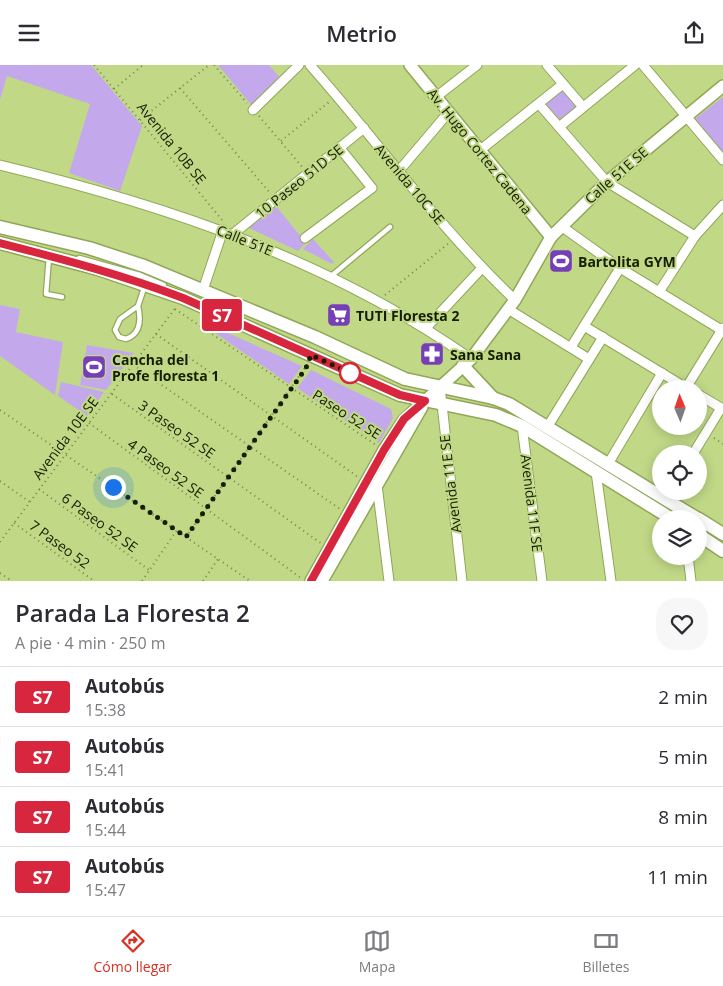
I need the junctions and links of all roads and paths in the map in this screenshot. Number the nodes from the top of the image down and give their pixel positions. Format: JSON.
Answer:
{"nodes":[{"id":1,"x":94,"y":65,"type":"edge"},
{"id":2,"x":143,"y":65,"type":"edge"},
{"id":3,"x":209,"y":65,"type":"edge"},
{"id":4,"x":214,"y":65,"type":"edge"},
{"id":5,"x":299,"y":65,"type":"edge"},
{"id":6,"x":310,"y":65,"type":"edge"},
{"id":7,"x":410,"y":65,"type":"edge"},
{"id":8,"x":477,"y":65,"type":"edge"},
{"id":9,"x":547,"y":65,"type":"edge"},
{"id":10,"x":635,"y":65,"type":"edge"},
{"id":11,"x":643,"y":65,"type":"edge"},
{"id":12,"x":563,"y":84,"type":"junction"},
{"id":13,"x":723,"y":86,"type":"edge"},
{"id":14,"x":180,"y":88,"type":"junction"},
{"id":15,"x":114,"y":89,"type":"junction"},
{"id":16,"x":337,"y":95,"type":"junction"},
{"id":17,"x":436,"y":97,"type":"junction"},
{"id":18,"x":539,"y":104,"type":"junction"},
{"id":19,"x":583,"y":107,"type":"junction"},
{"id":20,"x":253,"y":110,"type":"junction"},
{"id":21,"x":448,"y":113,"type":"junction"},
{"id":22,"x":685,"y":116,"type":"junction"},
{"id":23,"x":140,"y":120,"type":"junction"},
{"id":24,"x":559,"y":127,"type":"junction"},
{"id":25,"x":364,"y":128,"type":"junction"},
{"id":26,"x":280,"y":141,"type":"junction"},
{"id":27,"x":339,"y":147,"type":"junction"},
{"id":28,"x":479,"y":151,"type":"junction"},
{"id":29,"x":723,"y":160,"type":"edge"},
{"id":30,"x":0,"y":165,"type":"edge"},
{"id":31,"x":398,"y":172,"type":"junction"},
{"id":32,"x":308,"y":173,"type":"junction"},
{"id":33,"x":607,"y":182,"type":"junction"},
{"id":34,"x":276,"y":200,"type":"junction"},
{"id":35,"x":723,"y":205,"type":"edge"},
{"id":36,"x":560,"y":226,"type":"junction"},
{"id":37,"x":390,"y":227,"type":"dead end"},
{"id":38,"x":0,"y":228,"type":"edge"},
{"id":39,"x":223,"y":230,"type":"junction"},
{"id":40,"x":233,"y":234,"type":"junction"},
{"id":41,"x":695,"y":236,"type":"junction"},
{"id":42,"x":551,"y":237,"type":"junction"},
{"id":43,"x":0,"y":238,"type":"edge"},
{"id":44,"x":305,"y":238,"type":"dead end"},
{"id":45,"x":455,"y":238,"type":"junction"},
{"id":46,"x":0,"y":243,"type":"edge"},
{"id":47,"x":49,"y":256,"type":"junction"},
{"id":48,"x":482,"y":268,"type":"junction"},
{"id":49,"x":620,"y":268,"type":"junction"},
{"id":50,"x":330,"y":277,"type":"junction"},
{"id":51,"x":146,"y":284,"type":"junction"},
{"id":52,"x":203,"y":290,"type":"junction"},
{"id":53,"x":659,"y":292,"type":"junction"},
{"id":54,"x":62,"y":297,"type":"dead end"},
{"id":55,"x":377,"y":301,"type":"junction"},
{"id":56,"x":179,"y":303,"type":"junction"},
{"id":57,"x":512,"y":304,"type":"junction"},
{"id":58,"x":138,"y":306,"type":"junction"},
{"id":59,"x":584,"y":326,"type":"junction"},
{"id":60,"x":426,"y":328,"type":"junction"},
{"id":61,"x":722,"y":330,"type":"edge"},
{"id":62,"x":156,"y":334,"type":"junction"},
{"id":63,"x":603,"y":337,"type":"junction"},
{"id":64,"x":571,"y":347,"type":"junction"},
{"id":65,"x":311,"y":355,"type":"junction"},
{"id":66,"x":589,"y":359,"type":"junction"},
{"id":67,"x":467,"y":363,"type":"junction"},
{"id":68,"x":133,"y":365,"type":"junction"},
{"id":69,"x":662,"y":373,"type":"junction"},
{"id":70,"x":674,"y":380,"type":"edge"},
{"id":71,"x":692,"y":380,"type":"edge"},
{"id":72,"x":290,"y":389,"type":"junction"},
{"id":73,"x":111,"y":394,"type":"junction"},
{"id":74,"x":436,"y":396,"type":"junction"},
{"id":75,"x":493,"y":398,"type":"junction"},
{"id":76,"x":708,"y":400,"type":"edge"},
{"id":77,"x":722,"y":408,"type":"edge"},
{"id":78,"x":0,"y":410,"type":"edge"},
{"id":79,"x":271,"y":416,"type":"junction"},
{"id":80,"x":89,"y":423,"type":"junction"},
{"id":81,"x":548,"y":425,"type":"junction"},
{"id":82,"x":522,"y":426,"type":"junction"},
{"id":83,"x":708,"y":430,"type":"edge"},
{"id":84,"x":708,"y":434,"type":"edge"},
{"id":85,"x":723,"y":444,"type":"edge"},
{"id":86,"x":250,"y":446,"type":"junction"},
{"id":87,"x":384,"y":450,"type":"junction"},
{"id":88,"x":65,"y":455,"type":"junction"},
{"id":89,"x":608,"y":464,"type":"junction"},
{"id":90,"x":596,"y":472,"type":"junction"},
{"id":91,"x":228,"y":477,"type":"junction"},
{"id":92,"x":0,"y":481,"type":"edge"},
{"id":93,"x":371,"y":484,"type":"junction"},
{"id":94,"x":652,"y":486,"type":"edge"},
{"id":95,"x":40,"y":489,"type":"junction"},
{"id":96,"x":675,"y":500,"type":"edge"},
{"id":97,"x":30,"y":502,"type":"junction"},
{"id":98,"x":206,"y":509,"type":"junction"},
{"id":99,"x":657,"y":510,"type":"edge"},
{"id":100,"x":664,"y":510,"type":"edge"},
{"id":101,"x":677,"y":510,"type":"edge"},
{"id":102,"x":687,"y":510,"type":"edge"},
{"id":103,"x":348,"y":514,"type":"junction"},
{"id":104,"x":14,"y":523,"type":"junction"},
{"id":105,"x":707,"y":525,"type":"edge"},
{"id":106,"x":707,"y":527,"type":"edge"},
{"id":107,"x":177,"y":530,"type":"junction"},
{"id":108,"x":707,"y":536,"type":"edge"},
{"id":109,"x":723,"y":536,"type":"edge"},
{"id":110,"x":186,"y":537,"type":"junction"},
{"id":111,"x":707,"y":540,"type":"edge"},
{"id":112,"x":0,"y":542,"type":"edge"},
{"id":113,"x":723,"y":546,"type":"edge"},
{"id":114,"x":330,"y":550,"type":"junction"},
{"id":115,"x":723,"y":551,"type":"edge"},
{"id":116,"x":218,"y":559,"type":"junction"},
{"id":117,"x":689,"y":565,"type":"edge"},
{"id":118,"x":149,"y":570,"type":"junction"},
{"id":119,"x":0,"y":573,"type":"edge"},
{"id":120,"x":12,"y":581,"type":"edge"},
{"id":121,"x":94,"y":581,"type":"edge"},
{"id":122,"x":142,"y":581,"type":"edge"},
{"id":123,"x":203,"y":581,"type":"edge"},
{"id":124,"x":250,"y":581,"type":"edge"},
{"id":125,"x":304,"y":581,"type":"edge"},
{"id":126,"x":312,"y":581,"type":"edge"},
{"id":127,"x":322,"y":581,"type":"edge"},
{"id":128,"x":390,"y":581,"type":"edge"},
{"id":129,"x":462,"y":581,"type":"edge"},
{"id":130,"x":542,"y":581,"type":"edge"},
{"id":131,"x":611,"y":581,"type":"edge"},
{"id":132,"x":691,"y":581,"type":"edge"}],
"edges":[{"from":1,"to":15,"type":"path","name":"Avenida 10B SE"},
{"from":2,"to":15,"type":"path"},
{"from":3,"to":14,"type":"path"},
{"from":4,"to":20,"type":"path"},
{"from":5,"to":20,"type":"street"},
{"from":6,"to":16,"type":"street","name":"Avenida 10C SE"},
{"from":7,"to":17,"type":"street","name":"Av. Hugo Cortez Cadena"},
{"from":8,"to":17,"type":"street"},
{"from":9,"to":12,"type":"street"},
{"from":10,"to":19,"type":"street"},
{"from":11,"to":22,"type":"street"},
{"from":12,"to":18,"type":"street"},
{"from":12,"to":19,"type":"street"},
{"from":13,"to":22,"type":"street"},
{"from":14,"to":23,"type":"path"},
{"from":14,"to":34,"type":"path"},
{"from":15,"to":23,"type":"path","name":"Avenida 10B SE"},
{"from":16,"to":25,"type":"street","name":"Avenida 10C SE"},
{"from":16,"to":26,"type":"path"},
{"from":17,"to":21,"type":"street","name":"Av. Hugo Cortez Cadena"},
{"from":18,"to":24,"type":"street"},
{"from":18,"to":28,"type":"street"},
{"from":19,"to":24,"type":"street"},
{"from":20,"to":26,"type":"path"},
{"from":21,"to":28,"type":"street","name":"Av. Hugo Cortez Cadena"},
{"from":21,"to":31,"type":"street"},
{"from":22,"to":29,"type":"street"},
{"from":22,"to":33,"type":"street","name":"Calle 51E SE"},
{"from":23,"to":40,"type":"path","name":"Avenida 10B SE"},
{"from":24,"to":33,"type":"street"},
{"from":25,"to":27,"type":"street","name":"10 Paseo 51D SE"},
{"from":25,"to":31,"type":"street","name":"Avenida 10C SE"},
{"from":26,"to":32,"type":"path"},
{"from":27,"to":32,"type":"street","name":"10 Paseo 51D SE"},
{"from":27,"to":44,"type":"street"},
{"from":28,"to":42,"type":"street","name":"Av. Hugo Cortez Cadena"},
{"from":30,"to":39,"type":"street","name":"Calle 51E"},
{"from":31,"to":45,"type":"street","name":"Avenida 10C SE"},
{"from":32,"to":34,"type":"street","name":"10 Paseo 51D SE"},
{"from":33,"to":36,"type":"street","name":"Calle 51E SE"},
{"from":33,"to":41,"type":"street"},
{"from":34,"to":40,"type":"street","name":"10 Paseo 51D SE"},
{"from":35,"to":41,"type":"street"},
{"from":36,"to":42,"type":"street","name":"Calle 51E SE"},
{"from":36,"to":49,"type":"street"},
{"from":37,"to":50,"type":"lane"},
{"from":38,"to":52,"type":"main road"},
{"from":38,"to":74,"type":"lane"},
{"from":39,"to":40,"type":"street","name":"Calle 51E"},
{"from":39,"to":52,"type":"street"},
{"from":40,"to":50,"type":"street","name":"Calle 51E"},
{"from":41,"to":53,"type":"street"},
{"from":42,"to":57,"type":"street","name":"Calle 51E SE"},
{"from":43,"to":74,"type":"lane"},
{"from":45,"to":48,"type":"street","name":"Avenida 10C SE"},
{"from":45,"to":55,"type":"path"},
{"from":46,"to":47,"type":"main road"},
{"from":47,"to":51,"type":"main road"},
{"from":47,"to":54,"type":"lane"},
{"from":48,"to":57,"type":"street","name":"Avenida 10C SE"},
{"from":48,"to":60,"type":"street"},
{"from":49,"to":53,"type":"street"},
{"from":49,"to":59,"type":"street"},
{"from":50,"to":55,"type":"street","name":"Calle 51E"},
{"from":51,"to":56,"type":"main road"},
{"from":51,"to":58,"type":"lane"},
{"from":52,"to":74,"type":"main road"},
{"from":53,"to":61,"type":"street"},
{"from":55,"to":60,"type":"street","name":"Calle 51E"},
{"from":56,"to":62,"type":"path","name":"Avenida 10E SE"},
{"from":56,"to":65,"type":"main road"},
{"from":56,"to":72,"type":"path","name":"Paseo 52 SE"},
{"from":57,"to":64,"type":"street","name":"Avenida 10C SE"},
{"from":57,"to":67,"type":"street","name":"Calle 51E SE"},
{"from":58,"to":58,"type":"lane"},
{"from":59,"to":63,"type":"street"},
{"from":59,"to":64,"type":"street"},
{"from":60,"to":67,"type":"street","name":"Calle 51E"},
{"from":61,"to":71,"type":"street"},
{"from":62,"to":68,"type":"path","name":"Avenida 10E SE"},
{"from":62,"to":79,"type":"path"},
{"from":63,"to":66,"type":"street"},
{"from":63,"to":69,"type":"street"},
{"from":64,"to":66,"type":"street","name":"Avenida 10C SE"},
{"from":65,"to":72,"type":"path"},
{"from":65,"to":74,"type":"main road"},
{"from":66,"to":81,"type":"street"},
{"from":67,"to":74,"type":"street","name":"Calle 51E SE"},
{"from":67,"to":75,"type":"main road"},
{"from":68,"to":73,"type":"path","name":"Avenida 10E SE"},
{"from":68,"to":86,"type":"path"},
{"from":69,"to":70,"type":"street"},
{"from":69,"to":89,"type":"street"},
{"from":72,"to":79,"type":"path"},
{"from":72,"to":87,"type":"path","name":"Paseo 52 SE"},
{"from":73,"to":80,"type":"path","name":"Avenida 10E SE"},
{"from":73,"to":91,"type":"path","name":"3 Paseo 52 SE"},
{"from":74,"to":75,"type":"main road"},
{"from":74,"to":82,"type":"main road"},
{"from":74,"to":87,"type":"street","name":"Calle 51E SE"},
{"from":74,"to":93,"type":"street"},
{"from":74,"to":100,"type":"lane"},
{"from":74,"to":101,"type":"lane"},
{"from":74,"to":129,"type":"street","name":"Avenida 11E SE"},
{"from":75,"to":81,"type":"main road"},
{"from":76,"to":77,"type":"street"},
{"from":77,"to":83,"type":"street"},
{"from":78,"to":88,"type":"path"},
{"from":79,"to":86,"type":"path"},
{"from":79,"to":93,"type":"path"},
{"from":80,"to":88,"type":"path","name":"Avenida 10E SE"},
{"from":80,"to":98,"type":"path","name":"4 Paseo 52 SE"},
{"from":81,"to":89,"type":"main road"},
{"from":82,"to":90,"type":"main road"},
{"from":82,"to":130,"type":"street","name":"Avenida 11F SE"},
{"from":84,"to":85,"type":"path"},
{"from":86,"to":91,"type":"path"},
{"from":86,"to":103,"type":"path"},
{"from":87,"to":93,"type":"street","name":"Calle 51E SE"},
{"from":88,"to":95,"type":"path","name":"Avenida 10E SE"},
{"from":88,"to":107,"type":"path"},
{"from":89,"to":94,"type":"main road"},
{"from":90,"to":99,"type":"main road"},
{"from":90,"to":131,"type":"street"},
{"from":91,"to":98,"type":"path"},
{"from":91,"to":114,"type":"path","name":"3 Paseo 52 SE"},
{"from":92,"to":97,"type":"path"},
{"from":93,"to":103,"type":"street"},
{"from":93,"to":127,"type":"street"},
{"from":93,"to":128,"type":"street"},
{"from":95,"to":97,"type":"path","name":"Avenida 10E SE"},
{"from":95,"to":118,"type":"path","name":"6 Paseo 52 SE"},
{"from":96,"to":102,"type":"main road"},
{"from":97,"to":104,"type":"path","name":"Avenida 10E SE"},
{"from":98,"to":110,"type":"path"},
{"from":98,"to":125,"type":"path","name":"4 Paseo 52 SE"},
{"from":103,"to":114,"type":"street"},
{"from":104,"to":112,"type":"path","name":"Avenida 10E SE"},
{"from":104,"to":121,"type":"path","name":"7 Paseo 52"},
{"from":105,"to":109,"type":"main road"},
{"from":106,"to":109,"type":"lane"},
{"from":107,"to":110,"type":"path"},
{"from":107,"to":118,"type":"path"},
{"from":108,"to":113,"type":"lane"},
{"from":110,"to":116,"type":"path"},
{"from":111,"to":115,"type":"main road"},
{"from":114,"to":126,"type":"street"},
{"from":116,"to":123,"type":"path"},
{"from":116,"to":124,"type":"path"},
{"from":117,"to":132,"type":"street"},
{"from":118,"to":122,"type":"path"},
{"from":119,"to":120,"type":"path"}]}
